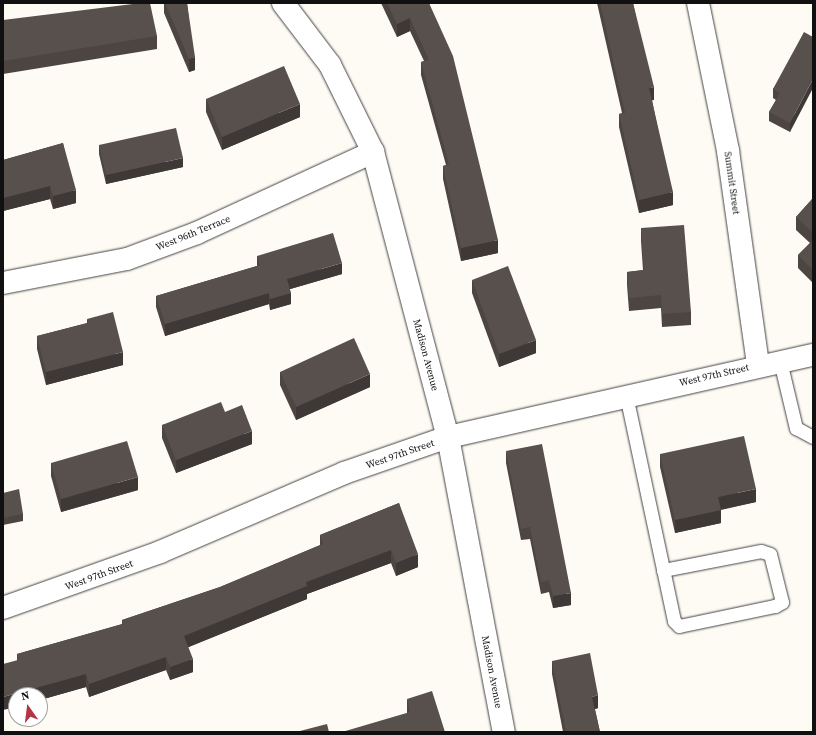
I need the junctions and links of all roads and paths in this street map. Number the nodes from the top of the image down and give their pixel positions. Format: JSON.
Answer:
{"nodes":[{"id":1,"x":283,"y":3,"type":"edge"},
{"id":2,"x":698,"y":3,"type":"edge"},
{"id":3,"x":373,"y":152,"type":"junction"},
{"id":4,"x":3,"y":283,"type":"edge"},
{"id":5,"x":813,"y":355,"type":"edge"},
{"id":6,"x":780,"y":361,"type":"junction"},
{"id":7,"x":758,"y":365,"type":"junction"},
{"id":8,"x":626,"y":395,"type":"junction"},
{"id":9,"x":448,"y":437,"type":"junction"},
{"id":10,"x":813,"y":437,"type":"edge"},
{"id":11,"x":663,"y":570,"type":"junction"},
{"id":12,"x":3,"y":608,"type":"edge"},
{"id":13,"x":504,"y":732,"type":"edge"}],
"edges":[{"from":1,"to":3,"type":"street","name":"Madison Avenue"},
{"from":2,"to":7,"type":"street","name":"Summit Street"},
{"from":3,"to":4,"type":"street","name":"West 96th Terrace"},
{"from":3,"to":9,"type":"street","name":"Madison Avenue"},
{"from":5,"to":6,"type":"street","name":"West 97th Street"},
{"from":6,"to":7,"type":"street","name":"West 97th Street"},
{"from":6,"to":10,"type":"lane"},
{"from":7,"to":8,"type":"street","name":"West 97th Street"},
{"from":8,"to":9,"type":"street","name":"West 97th Street"},
{"from":8,"to":11,"type":"lane"},
{"from":9,"to":12,"type":"street","name":"West 97th Street"},
{"from":9,"to":13,"type":"street","name":"Madison Avenue"},
{"from":11,"to":11,"type":"lane"}]}
